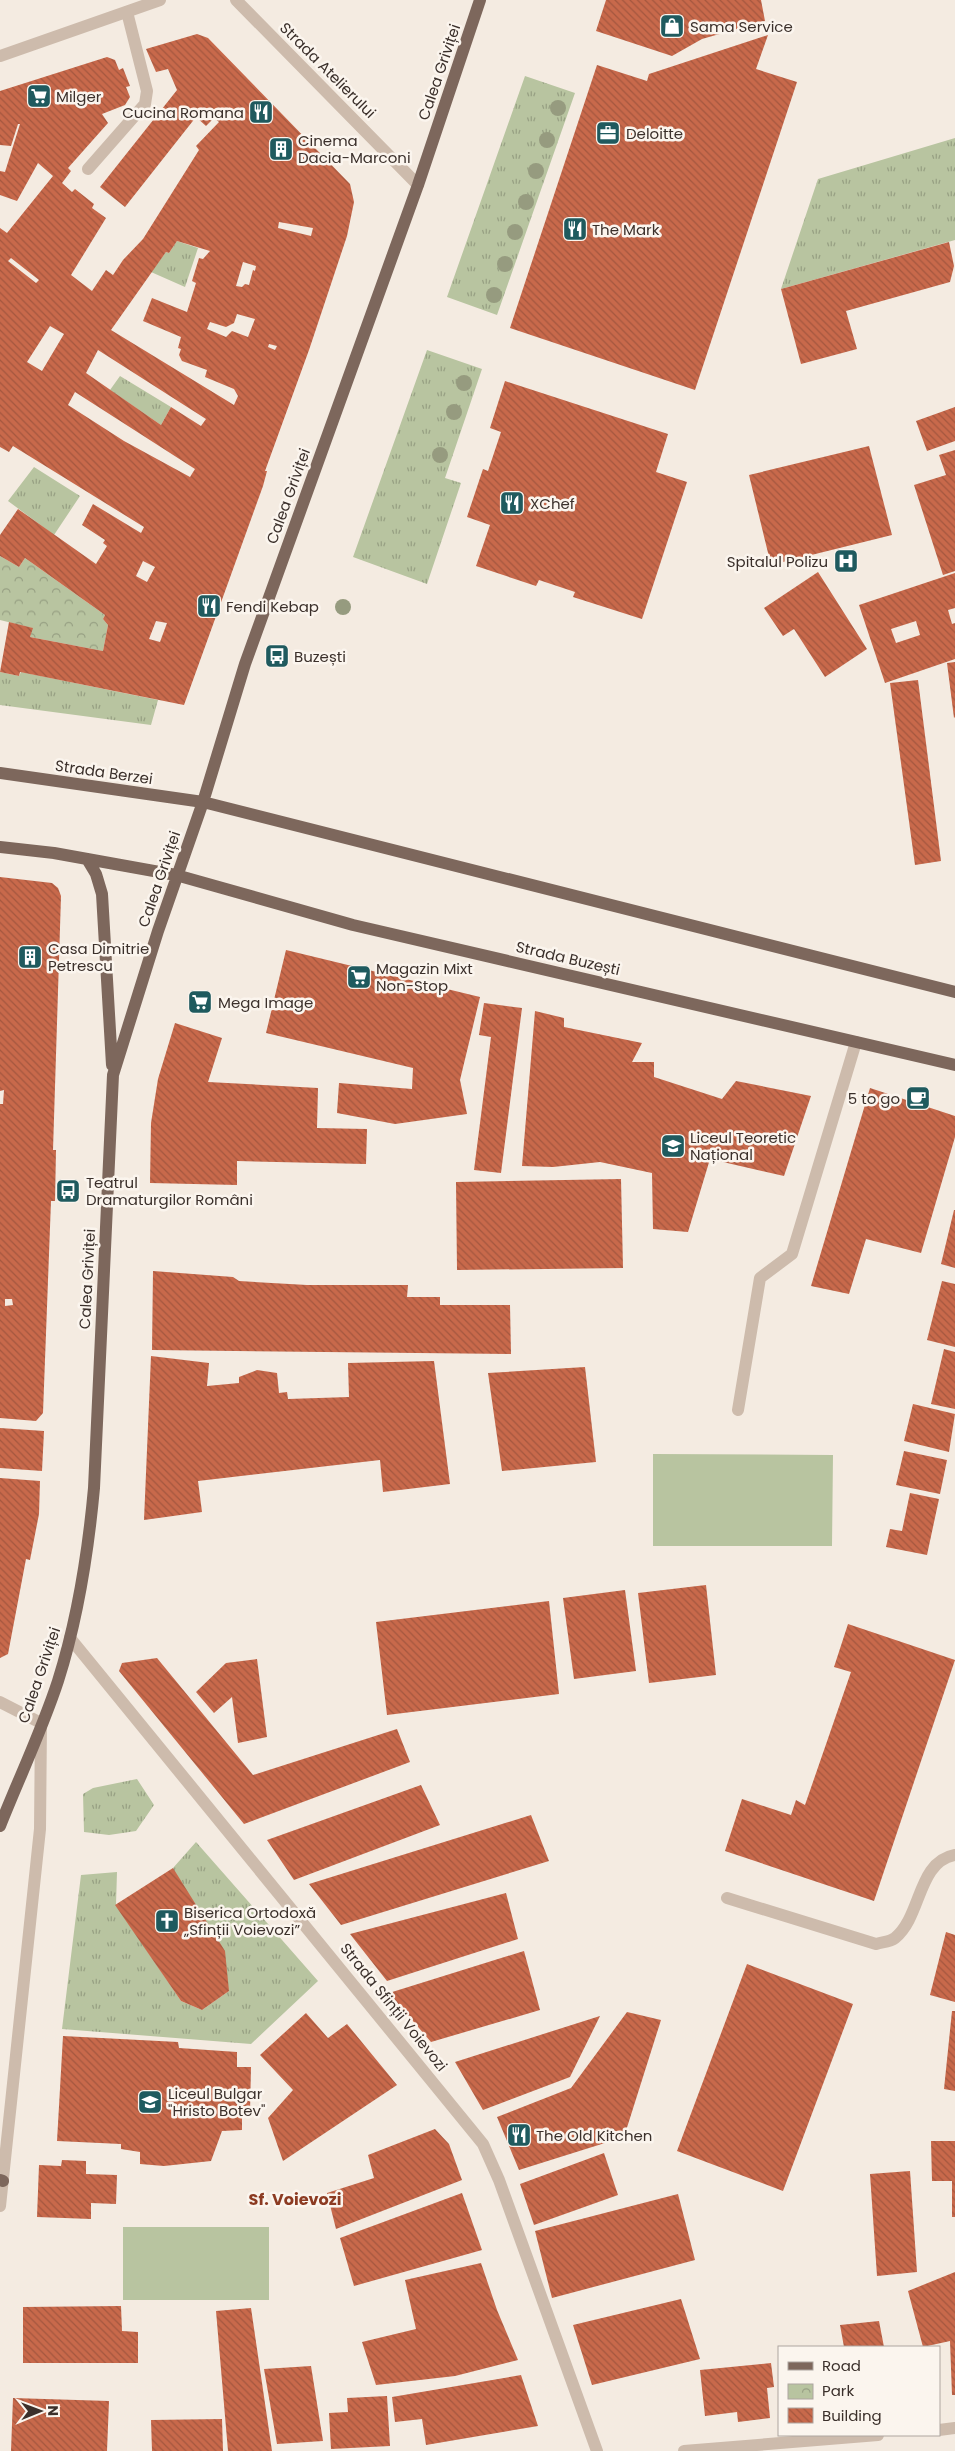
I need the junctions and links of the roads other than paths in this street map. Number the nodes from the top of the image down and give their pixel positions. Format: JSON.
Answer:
{"nodes":[{"id":1,"x":160,"y":0,"type":"edge"},
{"id":2,"x":236,"y":0,"type":"edge"},
{"id":3,"x":480,"y":0,"type":"edge"},
{"id":4,"x":126,"y":12,"type":"junction"},
{"id":5,"x":0,"y":56,"type":"edge"},
{"id":6,"x":88,"y":169,"type":"dead end"},
{"id":7,"x":418,"y":185,"type":"junction"},
{"id":8,"x":0,"y":774,"type":"edge"},
{"id":9,"x":203,"y":802,"type":"junction"},
{"id":10,"x":0,"y":847,"type":"edge"},
{"id":11,"x":87,"y":859,"type":"junction"},
{"id":12,"x":176,"y":875,"type":"junction"},
{"id":13,"x":955,"y":992,"type":"edge"},
{"id":14,"x":856,"y":1042,"type":"junction"},
{"id":15,"x":955,"y":1065,"type":"edge"},
{"id":16,"x":113,"y":1075,"type":"junction"},
{"id":17,"x":738,"y":1410,"type":"dead end"},
{"id":18,"x":70,"y":1638,"type":"junction"},
{"id":19,"x":0,"y":1702,"type":"edge"},
{"id":20,"x":41,"y":1723,"type":"junction"},
{"id":21,"x":0,"y":1826,"type":"edge"},
{"id":22,"x":955,"y":1855,"type":"edge"},
{"id":23,"x":727,"y":1898,"type":"dead end"},
{"id":24,"x":1,"y":2180,"type":"edge"},
{"id":25,"x":0,"y":2206,"type":"edge"},
{"id":26,"x":955,"y":2428,"type":"edge"},
{"id":27,"x":940,"y":2430,"type":"edge"},
{"id":28,"x":866,"y":2436,"type":"edge"},
{"id":29,"x":597,"y":2451,"type":"edge"},
{"id":30,"x":684,"y":2451,"type":"edge"}],
"edges":[{"from":1,"to":4,"type":"street"},
{"from":2,"to":7,"type":"street","name":"Strada Atelierului"},
{"from":3,"to":7,"type":"main road","name":"Calea Griviței"},
{"from":4,"to":5,"type":"street"},
{"from":4,"to":6,"type":"street"},
{"from":7,"to":9,"type":"main road","name":"Calea Griviței"},
{"from":8,"to":9,"type":"main road","name":"Strada Berzei"},
{"from":9,"to":12,"type":"main road","name":"Calea Griviței"},
{"from":9,"to":13,"type":"main road"},
{"from":10,"to":11,"type":"main road"},
{"from":11,"to":12,"type":"main road"},
{"from":11,"to":16,"type":"main road"},
{"from":12,"to":14,"type":"main road","name":"Strada Buzești"},
{"from":12,"to":16,"type":"main road","name":"Calea Griviței"},
{"from":14,"to":15,"type":"main road","name":"Strada Buzești"},
{"from":14,"to":17,"type":"street"},
{"from":16,"to":18,"type":"main road","name":"Calea Griviței"},
{"from":18,"to":20,"type":"main road","name":"Calea Griviței"},
{"from":18,"to":29,"type":"street","name":"Strada Sfinții Voievozi"},
{"from":19,"to":20,"type":"street"},
{"from":20,"to":21,"type":"main road","name":"Calea Griviței"},
{"from":20,"to":24,"type":"street"},
{"from":22,"to":23,"type":"street"},
{"from":24,"to":25,"type":"street"},
{"from":26,"to":27,"type":"street"},
{"from":28,"to":30,"type":"street"}]}
